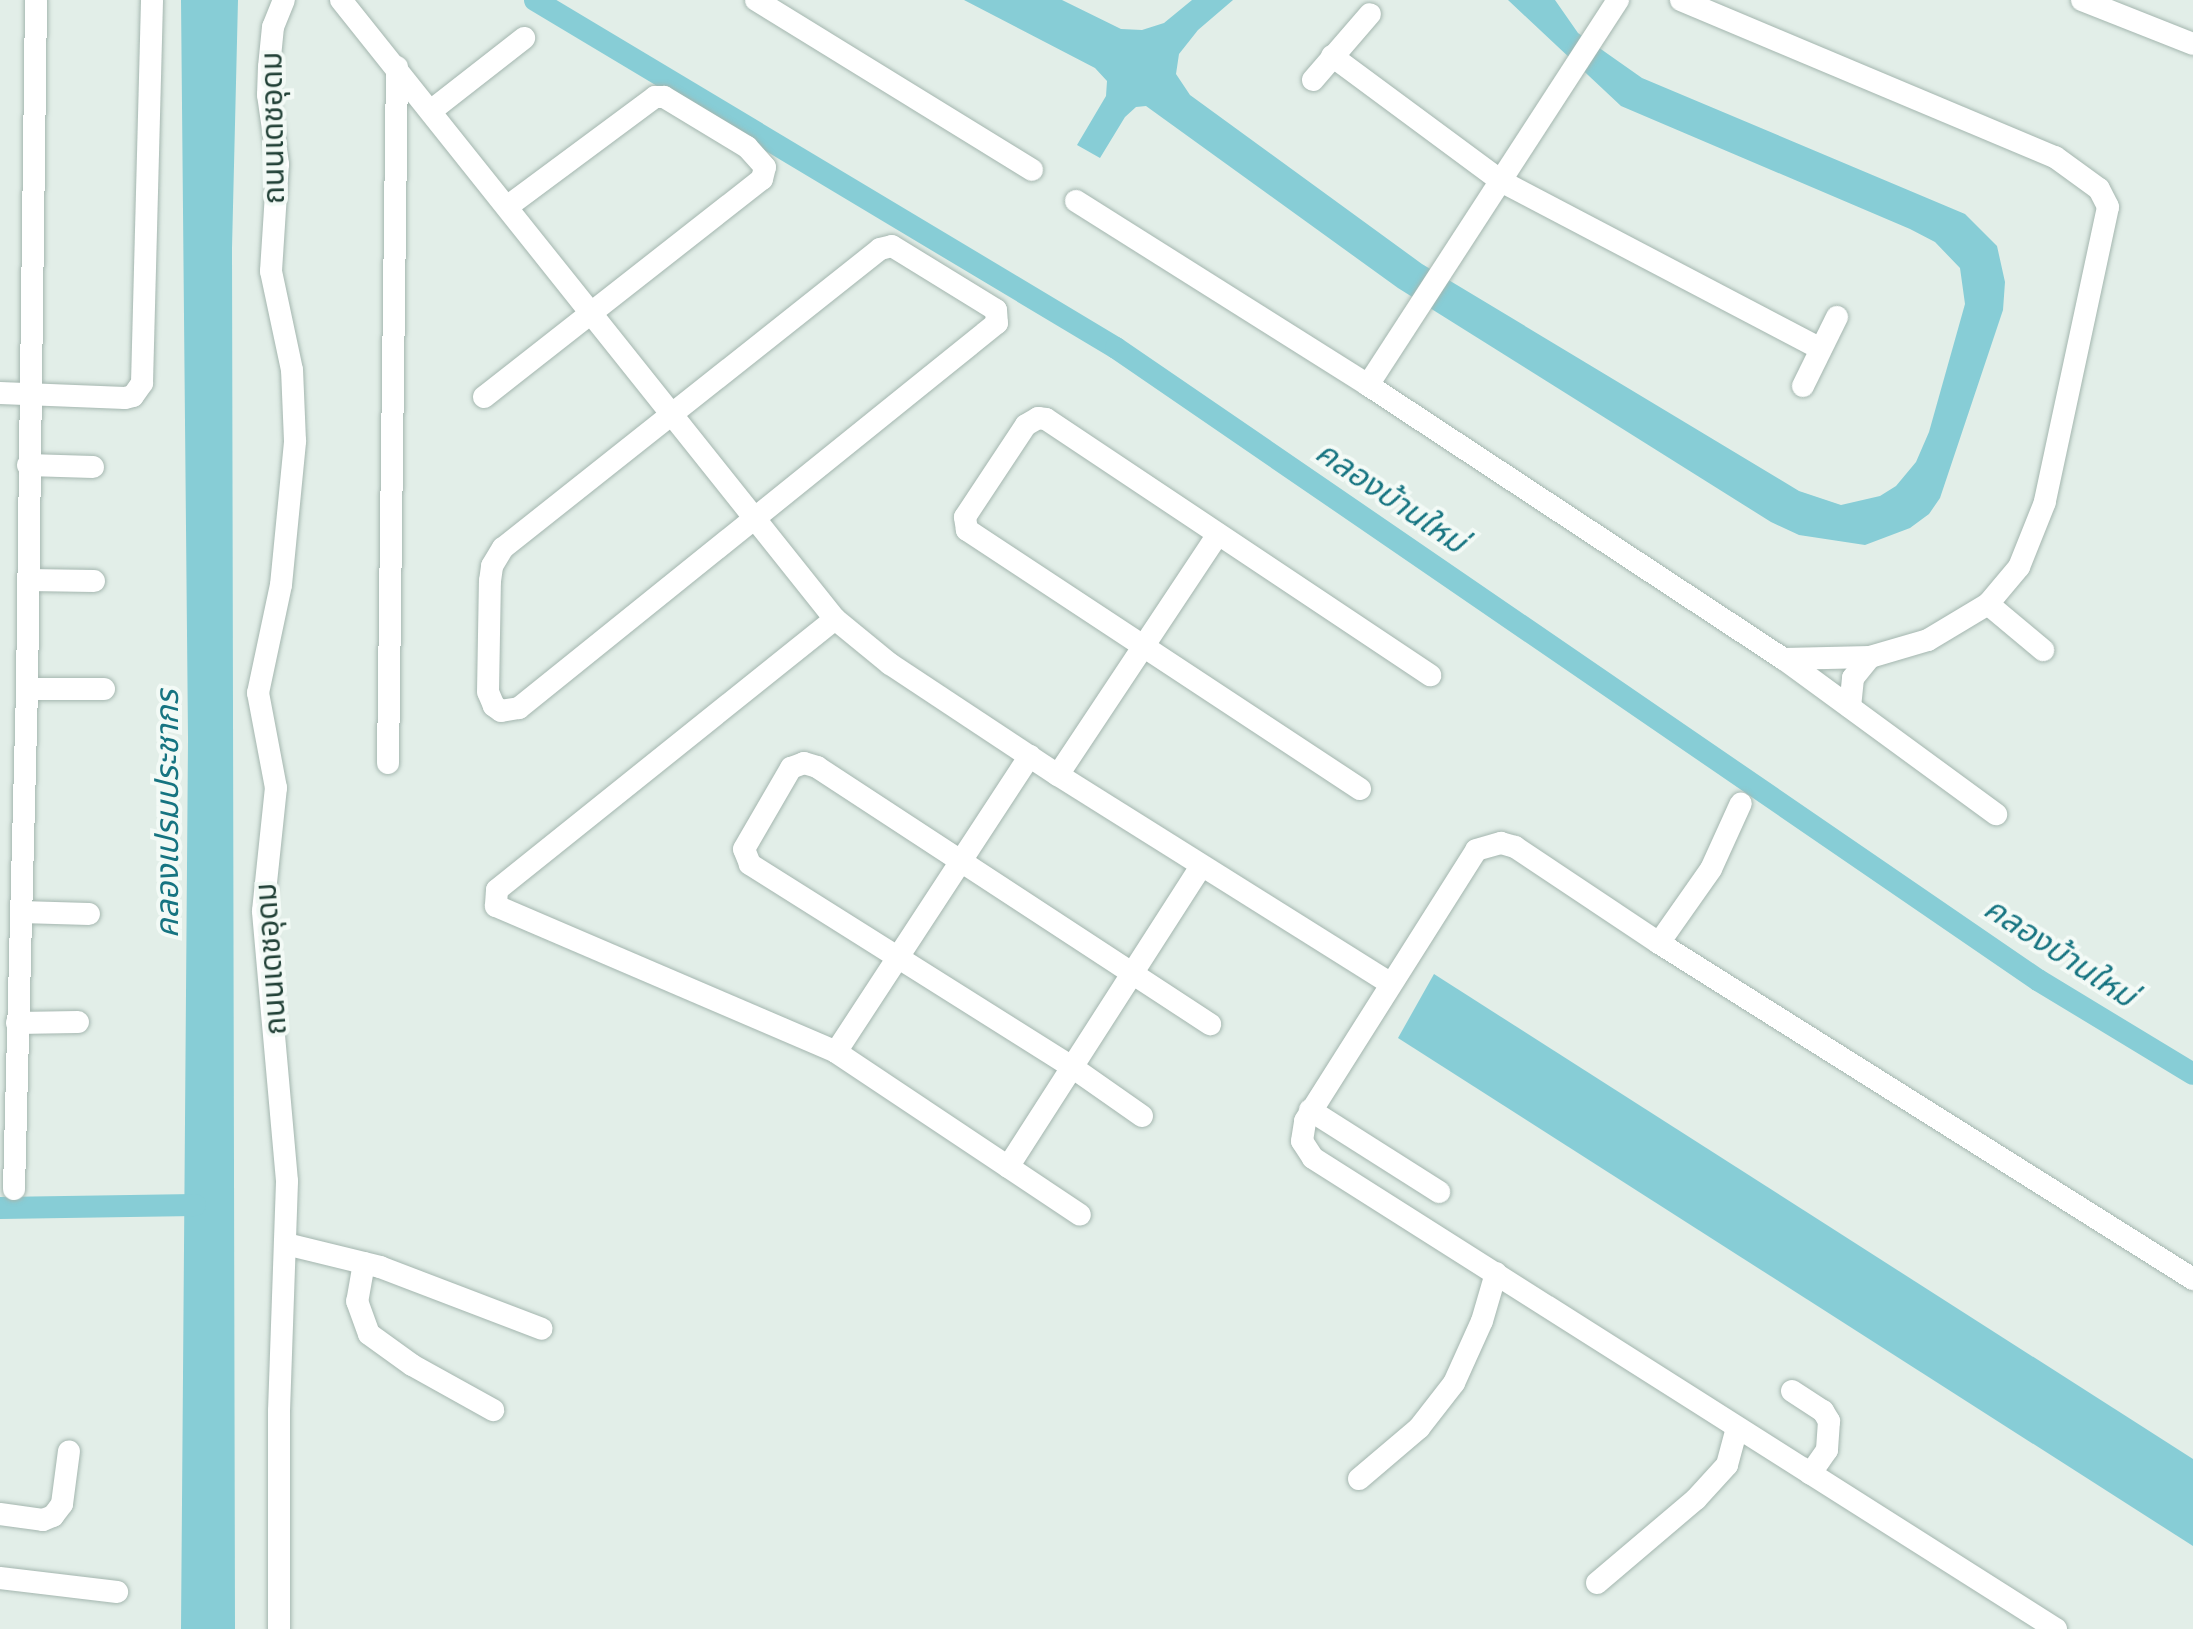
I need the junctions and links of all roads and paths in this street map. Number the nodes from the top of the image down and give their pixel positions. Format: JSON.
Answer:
{"nodes":[{"id":1,"x":36,"y":0,"type":"edge"},
{"id":2,"x":152,"y":0,"type":"edge"},
{"id":3,"x":284,"y":0,"type":"edge"},
{"id":4,"x":342,"y":0,"type":"edge"},
{"id":5,"x":756,"y":0,"type":"edge"},
{"id":6,"x":1681,"y":0,"type":"edge"},
{"id":7,"x":2082,"y":0,"type":"edge"},
{"id":8,"x":1608,"y":4,"type":"edge"},
{"id":9,"x":1370,"y":14,"type":"dead end"},
{"id":10,"x":524,"y":38,"type":"dead end"},
{"id":11,"x":2193,"y":44,"type":"edge"},
{"id":12,"x":1332,"y":56,"type":"junction"},
{"id":13,"x":396,"y":67,"type":"junction"},
{"id":14,"x":1312,"y":80,"type":"dead end"},
{"id":15,"x":432,"y":110,"type":"junction"},
{"id":16,"x":1032,"y":170,"type":"dead end"},
{"id":17,"x":1501,"y":181,"type":"junction"},
{"id":18,"x":1076,"y":201,"type":"dead end"},
{"id":19,"x":508,"y":207,"type":"junction"},
{"id":20,"x":592,"y":312,"type":"junction"},
{"id":21,"x":1837,"y":316,"type":"dead end"},
{"id":22,"x":1822,"y":349,"type":"junction"},
{"id":23,"x":1368,"y":386,"type":"junction"},
{"id":24,"x":1803,"y":386,"type":"dead end"},
{"id":25,"x":0,"y":393,"type":"edge"},
{"id":26,"x":29,"y":394,"type":"junction"},
{"id":27,"x":484,"y":398,"type":"dead end"},
{"id":28,"x":674,"y":417,"type":"junction"},
{"id":29,"x":28,"y":465,"type":"junction"},
{"id":30,"x":93,"y":467,"type":"dead end"},
{"id":31,"x":753,"y":516,"type":"junction"},
{"id":32,"x":1218,"y":534,"type":"junction"},
{"id":33,"x":28,"y":580,"type":"junction"},
{"id":34,"x":94,"y":581,"type":"dead end"},
{"id":35,"x":1988,"y":604,"type":"junction"},
{"id":36,"x":835,"y":619,"type":"junction"},
{"id":37,"x":1141,"y":648,"type":"junction"},
{"id":38,"x":2043,"y":650,"type":"dead end"},
{"id":39,"x":1870,"y":657,"type":"junction"},
{"id":40,"x":1784,"y":660,"type":"junction"},
{"id":41,"x":1430,"y":674,"type":"dead end"},
{"id":42,"x":27,"y":689,"type":"junction"},
{"id":43,"x":104,"y":689,"type":"dead end"},
{"id":44,"x":1850,"y":707,"type":"junction"},
{"id":45,"x":1030,"y":756,"type":"junction"},
{"id":46,"x":388,"y":763,"type":"dead end"},
{"id":47,"x":1058,"y":775,"type":"junction"},
{"id":48,"x":1360,"y":789,"type":"dead end"},
{"id":49,"x":1741,"y":803,"type":"dead end"},
{"id":50,"x":1996,"y":814,"type":"dead end"},
{"id":51,"x":960,"y":862,"type":"junction"},
{"id":52,"x":1202,"y":866,"type":"junction"},
{"id":53,"x":20,"y":912,"type":"junction"},
{"id":54,"x":89,"y":914,"type":"dead end"},
{"id":55,"x":1659,"y":943,"type":"junction"},
{"id":56,"x":898,"y":958,"type":"junction"},
{"id":57,"x":1132,"y":972,"type":"junction"},
{"id":58,"x":1390,"y":983,"type":"junction"},
{"id":59,"x":9,"y":997,"type":"edge"},
{"id":60,"x":18,"y":1022,"type":"junction"},
{"id":61,"x":78,"y":1022,"type":"dead end"},
{"id":62,"x":1210,"y":1024,"type":"dead end"},
{"id":63,"x":836,"y":1052,"type":"junction"},
{"id":64,"x":1072,"y":1067,"type":"junction"},
{"id":65,"x":1310,"y":1110,"type":"junction"},
{"id":66,"x":1142,"y":1116,"type":"dead end"},
{"id":67,"x":7,"y":1126,"type":"edge"},
{"id":68,"x":1008,"y":1167,"type":"junction"},
{"id":69,"x":14,"y":1190,"type":"dead end"},
{"id":70,"x":1438,"y":1192,"type":"dead end"},
{"id":71,"x":1080,"y":1215,"type":"dead end"},
{"id":72,"x":286,"y":1244,"type":"junction"},
{"id":73,"x":364,"y":1263,"type":"junction"},
{"id":74,"x":1496,"y":1273,"type":"junction"},
{"id":75,"x":2193,"y":1280,"type":"edge"},
{"id":76,"x":542,"y":1330,"type":"dead end"},
{"id":77,"x":1792,"y":1391,"type":"dead end"},
{"id":78,"x":493,"y":1410,"type":"dead end"},
{"id":79,"x":1737,"y":1428,"type":"junction"},
{"id":80,"x":69,"y":1451,"type":"dead end"},
{"id":81,"x":1810,"y":1474,"type":"junction"},
{"id":82,"x":1359,"y":1479,"type":"dead end"},
{"id":83,"x":0,"y":1514,"type":"edge"},
{"id":84,"x":0,"y":1578,"type":"edge"},
{"id":85,"x":1597,"y":1583,"type":"dead end"},
{"id":86,"x":117,"y":1592,"type":"dead end"},
{"id":87,"x":279,"y":1629,"type":"edge"},
{"id":88,"x":2056,"y":1629,"type":"edge"}],
"edges":[{"from":1,"to":26,"type":"street"},
{"from":2,"to":26,"type":"street"},
{"from":3,"to":72,"type":"street","name":"ถนนเดชอุดม"},
{"from":4,"to":13,"type":"street"},
{"from":5,"to":16,"type":"street"},
{"from":6,"to":35,"type":"street"},
{"from":7,"to":11,"type":"street"},
{"from":8,"to":17,"type":"street"},
{"from":9,"to":12,"type":"street"},
{"from":10,"to":15,"type":"street"},
{"from":12,"to":14,"type":"street"},
{"from":12,"to":17,"type":"street"},
{"from":13,"to":15,"type":"street"},
{"from":13,"to":46,"type":"street"},
{"from":15,"to":19,"type":"street"},
{"from":17,"to":22,"type":"street"},
{"from":17,"to":23,"type":"street"},
{"from":18,"to":23,"type":"street"},
{"from":19,"to":20,"type":"street"},
{"from":19,"to":20,"type":"street"},
{"from":20,"to":27,"type":"street"},
{"from":20,"to":28,"type":"street"},
{"from":21,"to":22,"type":"street"},
{"from":22,"to":24,"type":"street"},
{"from":23,"to":40,"type":"street"},
{"from":25,"to":26,"type":"street"},
{"from":26,"to":29,"type":"street"},
{"from":28,"to":31,"type":"street"},
{"from":28,"to":31,"type":"street"},
{"from":28,"to":31,"type":"street"},
{"from":29,"to":30,"type":"street"},
{"from":29,"to":33,"type":"street"},
{"from":31,"to":36,"type":"street"},
{"from":32,"to":37,"type":"street"},
{"from":32,"to":37,"type":"street"},
{"from":32,"to":41,"type":"street"},
{"from":33,"to":34,"type":"street"},
{"from":33,"to":42,"type":"street"},
{"from":35,"to":38,"type":"street"},
{"from":35,"to":39,"type":"street"},
{"from":36,"to":45,"type":"street"},
{"from":36,"to":63,"type":"street"},
{"from":37,"to":47,"type":"street"},
{"from":37,"to":48,"type":"street"},
{"from":39,"to":40,"type":"street"},
{"from":39,"to":44,"type":"street"},
{"from":40,"to":44,"type":"street"},
{"from":42,"to":43,"type":"street"},
{"from":42,"to":53,"type":"street"},
{"from":44,"to":50,"type":"street"},
{"from":45,"to":47,"type":"street"},
{"from":45,"to":51,"type":"street"},
{"from":47,"to":52,"type":"street"},
{"from":49,"to":55,"type":"street"},
{"from":51,"to":56,"type":"street"},
{"from":51,"to":56,"type":"street"},
{"from":51,"to":57,"type":"street"},
{"from":52,"to":57,"type":"street"},
{"from":52,"to":58,"type":"street"},
{"from":53,"to":54,"type":"street"},
{"from":53,"to":59,"type":"street"},
{"from":55,"to":58,"type":"street"},
{"from":55,"to":75,"type":"street"},
{"from":56,"to":63,"type":"street"},
{"from":56,"to":64,"type":"street"},
{"from":57,"to":62,"type":"street"},
{"from":57,"to":64,"type":"street"},
{"from":58,"to":65,"type":"street"},
{"from":59,"to":60,"type":"street"},
{"from":60,"to":61,"type":"street"},
{"from":60,"to":67,"type":"street"},
{"from":63,"to":68,"type":"street"},
{"from":64,"to":66,"type":"street"},
{"from":64,"to":68,"type":"street"},
{"from":65,"to":70,"type":"street"},
{"from":65,"to":74,"type":"street"},
{"from":67,"to":69,"type":"street"},
{"from":68,"to":71,"type":"street"},
{"from":72,"to":73,"type":"street"},
{"from":72,"to":87,"type":"street","name":"ถนนเดชอุดม"},
{"from":73,"to":76,"type":"street"},
{"from":73,"to":78,"type":"street"},
{"from":74,"to":79,"type":"street"},
{"from":74,"to":82,"type":"street"},
{"from":77,"to":81,"type":"street"},
{"from":79,"to":81,"type":"street"},
{"from":79,"to":85,"type":"street"},
{"from":80,"to":83,"type":"street"},
{"from":81,"to":88,"type":"street"},
{"from":84,"to":86,"type":"street"}]}
